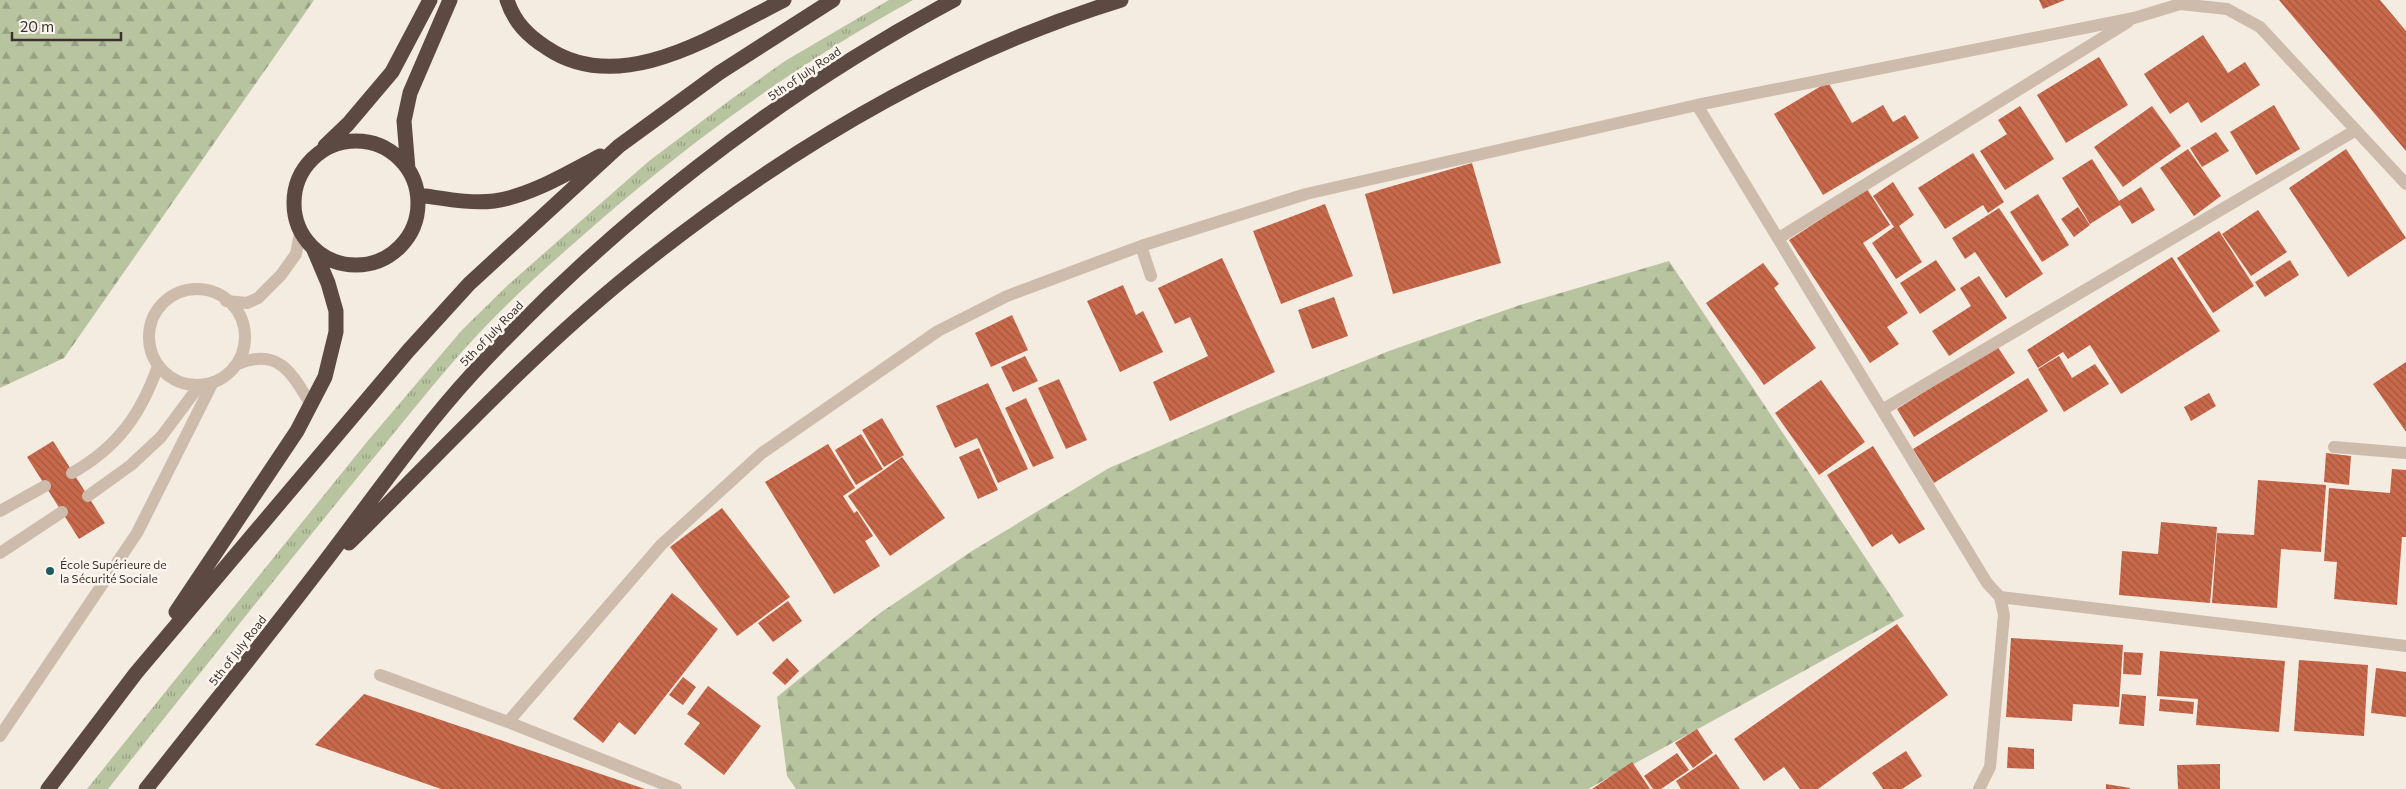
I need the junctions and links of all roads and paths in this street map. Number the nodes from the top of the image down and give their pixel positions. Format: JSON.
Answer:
{"nodes":[{"id":1,"x":430,"y":0,"type":"edge"},
{"id":2,"x":450,"y":0,"type":"edge"},
{"id":3,"x":507,"y":0,"type":"edge"},
{"id":4,"x":784,"y":0,"type":"edge"},
{"id":5,"x":833,"y":0,"type":"edge"},
{"id":6,"x":954,"y":0,"type":"edge"},
{"id":7,"x":1121,"y":0,"type":"edge"},
{"id":8,"x":2134,"y":18,"type":"junction"},
{"id":9,"x":1697,"y":105,"type":"junction"},
{"id":10,"x":2356,"y":130,"type":"junction"},
{"id":11,"x":619,"y":146,"type":"junction"},
{"id":12,"x":316,"y":154,"type":"junction"},
{"id":13,"x":408,"y":169,"type":"junction"},
{"id":14,"x":2406,"y":184,"type":"edge"},
{"id":15,"x":418,"y":195,"type":"junction"},
{"id":16,"x":300,"y":233,"type":"junction"},
{"id":17,"x":1779,"y":238,"type":"junction"},
{"id":18,"x":1141,"y":246,"type":"junction"},
{"id":19,"x":314,"y":250,"type":"junction"},
{"id":20,"x":1152,"y":276,"type":"dead end"},
{"id":21,"x":226,"y":301,"type":"junction"},
{"id":22,"x":238,"y":364,"type":"junction"},
{"id":23,"x":158,"y":366,"type":"junction"},
{"id":24,"x":213,"y":382,"type":"junction"},
{"id":25,"x":199,"y":386,"type":"junction"},
{"id":26,"x":311,"y":405,"type":"junction"},
{"id":27,"x":1882,"y":410,"type":"junction"},
{"id":28,"x":2334,"y":447,"type":"dead end"},
{"id":29,"x":2406,"y":453,"type":"edge"},
{"id":30,"x":72,"y":473,"type":"dead end"},
{"id":31,"x":45,"y":486,"type":"dead end"},
{"id":32,"x":88,"y":496,"type":"dead end"},
{"id":33,"x":0,"y":511,"type":"edge"},
{"id":34,"x":62,"y":512,"type":"dead end"},
{"id":35,"x":0,"y":553,"type":"edge"},
{"id":36,"x":308,"y":584,"type":"junction"},
{"id":37,"x":2000,"y":597,"type":"junction"},
{"id":38,"x":2406,"y":646,"type":"edge"},
{"id":39,"x":136,"y":673,"type":"junction"},
{"id":40,"x":380,"y":675,"type":"dead end"},
{"id":41,"x":508,"y":722,"type":"junction"},
{"id":42,"x":0,"y":736,"type":"edge"},
{"id":43,"x":48,"y":789,"type":"edge"},
{"id":44,"x":146,"y":789,"type":"edge"},
{"id":45,"x":676,"y":789,"type":"edge"},
{"id":46,"x":1979,"y":789,"type":"edge"}],
"edges":[{"from":1,"to":12,"type":"highway"},
{"from":2,"to":13,"type":"highway"},
{"from":3,"to":4,"type":"highway"},
{"from":5,"to":11,"type":"highway"},
{"from":6,"to":36,"type":"highway","name":"5th of July Road"},
{"from":7,"to":36,"type":"highway"},
{"from":8,"to":9,"type":"street"},
{"from":8,"to":10,"type":"street"},
{"from":8,"to":17,"type":"street"},
{"from":9,"to":17,"type":"street"},
{"from":9,"to":18,"type":"street"},
{"from":10,"to":14,"type":"street"},
{"from":10,"to":27,"type":"street"},
{"from":11,"to":15,"type":"highway"},
{"from":11,"to":39,"type":"highway"},
{"from":12,"to":13,"type":"highway"},
{"from":12,"to":16,"type":"highway"},
{"from":13,"to":15,"type":"highway"},
{"from":15,"to":19,"type":"highway"},
{"from":16,"to":19,"type":"highway"},
{"from":16,"to":21,"type":"street"},
{"from":17,"to":27,"type":"street"},
{"from":18,"to":20,"type":"street"},
{"from":18,"to":41,"type":"street"},
{"from":19,"to":26,"type":"highway"},
{"from":21,"to":22,"type":"street"},
{"from":21,"to":23,"type":"street"},
{"from":22,"to":24,"type":"street"},
{"from":22,"to":26,"type":"street"},
{"from":23,"to":25,"type":"street"},
{"from":23,"to":30,"type":"street"},
{"from":24,"to":25,"type":"street"},
{"from":24,"to":42,"type":"street"},
{"from":25,"to":32,"type":"street"},
{"from":26,"to":39,"type":"highway"},
{"from":27,"to":37,"type":"street"},
{"from":28,"to":29,"type":"street"},
{"from":31,"to":33,"type":"street"},
{"from":34,"to":35,"type":"street"},
{"from":36,"to":44,"type":"highway","name":"5th of July Road"},
{"from":37,"to":38,"type":"street"},
{"from":37,"to":46,"type":"street"},
{"from":39,"to":43,"type":"highway"},
{"from":40,"to":41,"type":"street"},
{"from":41,"to":45,"type":"street"}]}
